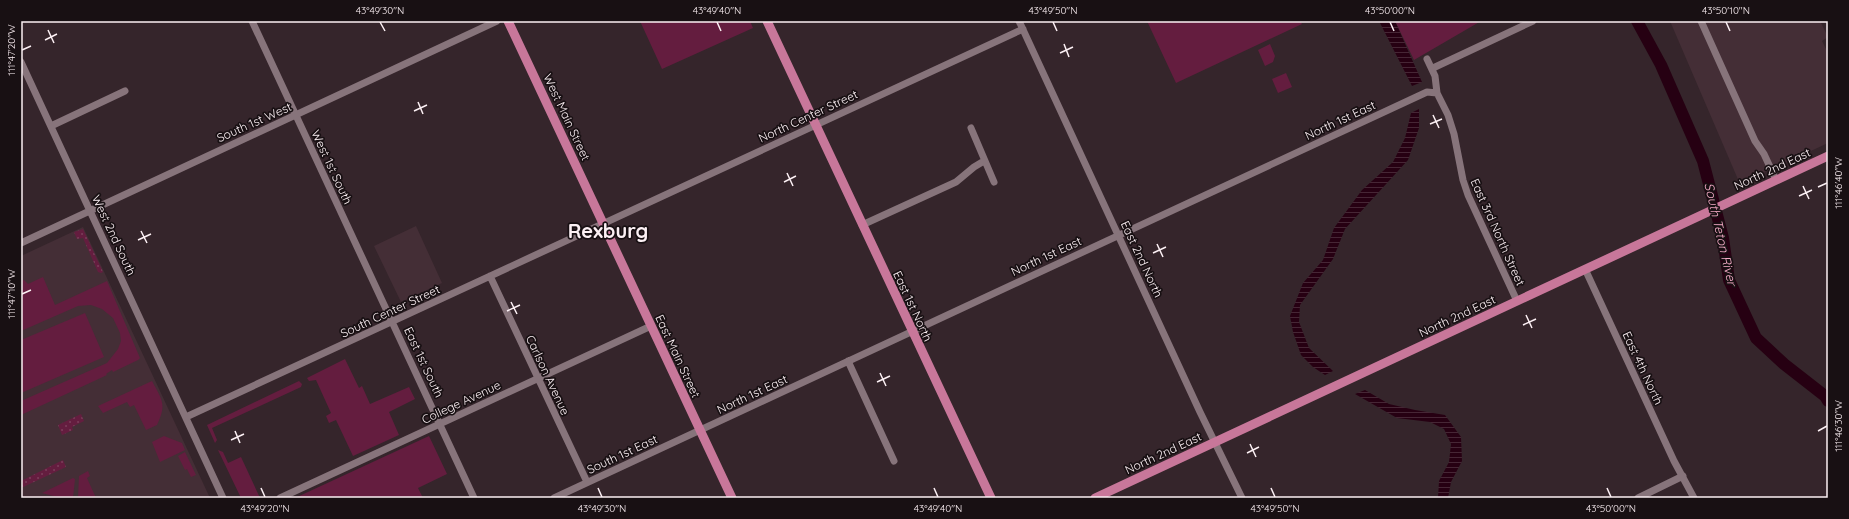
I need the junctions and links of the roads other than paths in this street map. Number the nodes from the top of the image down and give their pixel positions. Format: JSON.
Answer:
{"nodes":[{"id":1,"x":252,"y":21,"type":"edge"},
{"id":2,"x":497,"y":21,"type":"edge"},
{"id":3,"x":508,"y":21,"type":"edge"},
{"id":4,"x":767,"y":21,"type":"edge"},
{"id":5,"x":1019,"y":21,"type":"edge"},
{"id":6,"x":1533,"y":21,"type":"edge"},
{"id":7,"x":1700,"y":21,"type":"edge"},
{"id":8,"x":1023,"y":29,"type":"junction"},
{"id":9,"x":1428,"y":59,"type":"dead end"},
{"id":10,"x":21,"y":62,"type":"edge"},
{"id":11,"x":1433,"y":68,"type":"junction"},
{"id":12,"x":125,"y":91,"type":"dead end"},
{"id":13,"x":1437,"y":93,"type":"junction"},
{"id":14,"x":295,"y":115,"type":"junction"},
{"id":15,"x":815,"y":124,"type":"junction"},
{"id":16,"x":51,"y":126,"type":"junction"},
{"id":17,"x":971,"y":128,"type":"dead end"},
{"id":18,"x":1828,"y":156,"type":"edge"},
{"id":19,"x":984,"y":161,"type":"junction"},
{"id":20,"x":1776,"y":180,"type":"junction"},
{"id":21,"x":994,"y":182,"type":"dead end"},
{"id":22,"x":90,"y":211,"type":"junction"},
{"id":23,"x":603,"y":223,"type":"junction"},
{"id":24,"x":862,"y":224,"type":"junction"},
{"id":25,"x":1118,"y":234,"type":"junction"},
{"id":26,"x":21,"y":243,"type":"edge"},
{"id":27,"x":1585,"y":269,"type":"junction"},
{"id":28,"x":490,"y":276,"type":"junction"},
{"id":29,"x":1518,"y":301,"type":"junction"},
{"id":30,"x":393,"y":322,"type":"junction"},
{"id":31,"x":651,"y":326,"type":"junction"},
{"id":32,"x":912,"y":331,"type":"junction"},
{"id":33,"x":848,"y":361,"type":"junction"},
{"id":34,"x":538,"y":379,"type":"junction"},
{"id":35,"x":186,"y":418,"type":"junction"},
{"id":36,"x":441,"y":424,"type":"junction"},
{"id":37,"x":700,"y":430,"type":"junction"},
{"id":38,"x":1215,"y":442,"type":"junction"},
{"id":39,"x":894,"y":461,"type":"dead end"},
{"id":40,"x":1683,"y":476,"type":"junction"},
{"id":41,"x":586,"y":482,"type":"junction"},
{"id":42,"x":224,"y":498,"type":"edge"},
{"id":43,"x":280,"y":498,"type":"edge"},
{"id":44,"x":474,"y":498,"type":"edge"},
{"id":45,"x":554,"y":498,"type":"edge"},
{"id":46,"x":732,"y":498,"type":"edge"},
{"id":47,"x":990,"y":498,"type":"edge"},
{"id":48,"x":1095,"y":498,"type":"edge"},
{"id":49,"x":1242,"y":498,"type":"edge"},
{"id":50,"x":1638,"y":498,"type":"edge"},
{"id":51,"x":1694,"y":498,"type":"edge"}],
"edges":[{"from":1,"to":14,"type":"street","name":"West 1st South"},
{"from":2,"to":14,"type":"street","name":"South 1st West"},
{"from":3,"to":23,"type":"main road","name":"West Main Street"},
{"from":4,"to":15,"type":"main road","name":"East 1st North"},
{"from":5,"to":8,"type":"street","name":"East 2nd North"},
{"from":6,"to":11,"type":"street"},
{"from":7,"to":20,"type":"street"},
{"from":8,"to":15,"type":"street","name":"North Center Street"},
{"from":8,"to":25,"type":"street","name":"East 2nd North"},
{"from":9,"to":11,"type":"street","name":"East 3rd North Street"},
{"from":10,"to":16,"type":"street","name":"West 2nd South"},
{"from":11,"to":13,"type":"street","name":"East 3rd North Street"},
{"from":12,"to":16,"type":"street"},
{"from":13,"to":25,"type":"street","name":"North 1st East"},
{"from":13,"to":29,"type":"street","name":"East 3rd North Street"},
{"from":14,"to":22,"type":"street","name":"South 1st West"},
{"from":14,"to":30,"type":"street","name":"West 1st South"},
{"from":15,"to":23,"type":"street","name":"North Center Street"},
{"from":15,"to":24,"type":"main road","name":"East 1st North"},
{"from":16,"to":22,"type":"street","name":"West 2nd South"},
{"from":17,"to":19,"type":"street"},
{"from":18,"to":20,"type":"main road","name":"North 2nd East"},
{"from":19,"to":21,"type":"street"},
{"from":19,"to":24,"type":"street"},
{"from":20,"to":27,"type":"main road","name":"North 2nd East"},
{"from":22,"to":26,"type":"street","name":"South 1st West"},
{"from":22,"to":35,"type":"street","name":"West 2nd South"},
{"from":23,"to":28,"type":"street","name":"South Center Street"},
{"from":23,"to":31,"type":"main road","name":"East Main Street"},
{"from":24,"to":32,"type":"main road","name":"East 1st North"},
{"from":25,"to":32,"type":"street","name":"North 1st East"},
{"from":25,"to":38,"type":"street","name":"East 2nd North"},
{"from":27,"to":29,"type":"main road","name":"North 2nd East"},
{"from":27,"to":40,"type":"street","name":"East 4th North"},
{"from":28,"to":30,"type":"street","name":"South Center Street"},
{"from":28,"to":34,"type":"street","name":"Carlson Avenue"},
{"from":29,"to":38,"type":"main road","name":"North 2nd East"},
{"from":30,"to":35,"type":"street","name":"South Center Street"},
{"from":30,"to":36,"type":"street","name":"East 1st South"},
{"from":31,"to":34,"type":"street","name":"College Avenue"},
{"from":31,"to":37,"type":"main road","name":"East Main Street"},
{"from":32,"to":33,"type":"street","name":"North 1st East"},
{"from":32,"to":47,"type":"main road","name":"East 1st North"},
{"from":33,"to":37,"type":"street","name":"North 1st East"},
{"from":33,"to":39,"type":"street"},
{"from":34,"to":36,"type":"street","name":"College Avenue"},
{"from":34,"to":41,"type":"street","name":"Carlson Avenue"},
{"from":35,"to":42,"type":"street","name":"West 2nd South"},
{"from":36,"to":43,"type":"street","name":"College Avenue"},
{"from":36,"to":44,"type":"street","name":"East 1st South"},
{"from":37,"to":41,"type":"street","name":"South 1st East"},
{"from":37,"to":46,"type":"main road","name":"East Main Street"},
{"from":38,"to":48,"type":"main road","name":"North 2nd East"},
{"from":38,"to":49,"type":"street","name":"East 2nd North"},
{"from":40,"to":50,"type":"street"},
{"from":40,"to":51,"type":"street","name":"East 4th North"},
{"from":41,"to":45,"type":"street","name":"South 1st East"}]}
